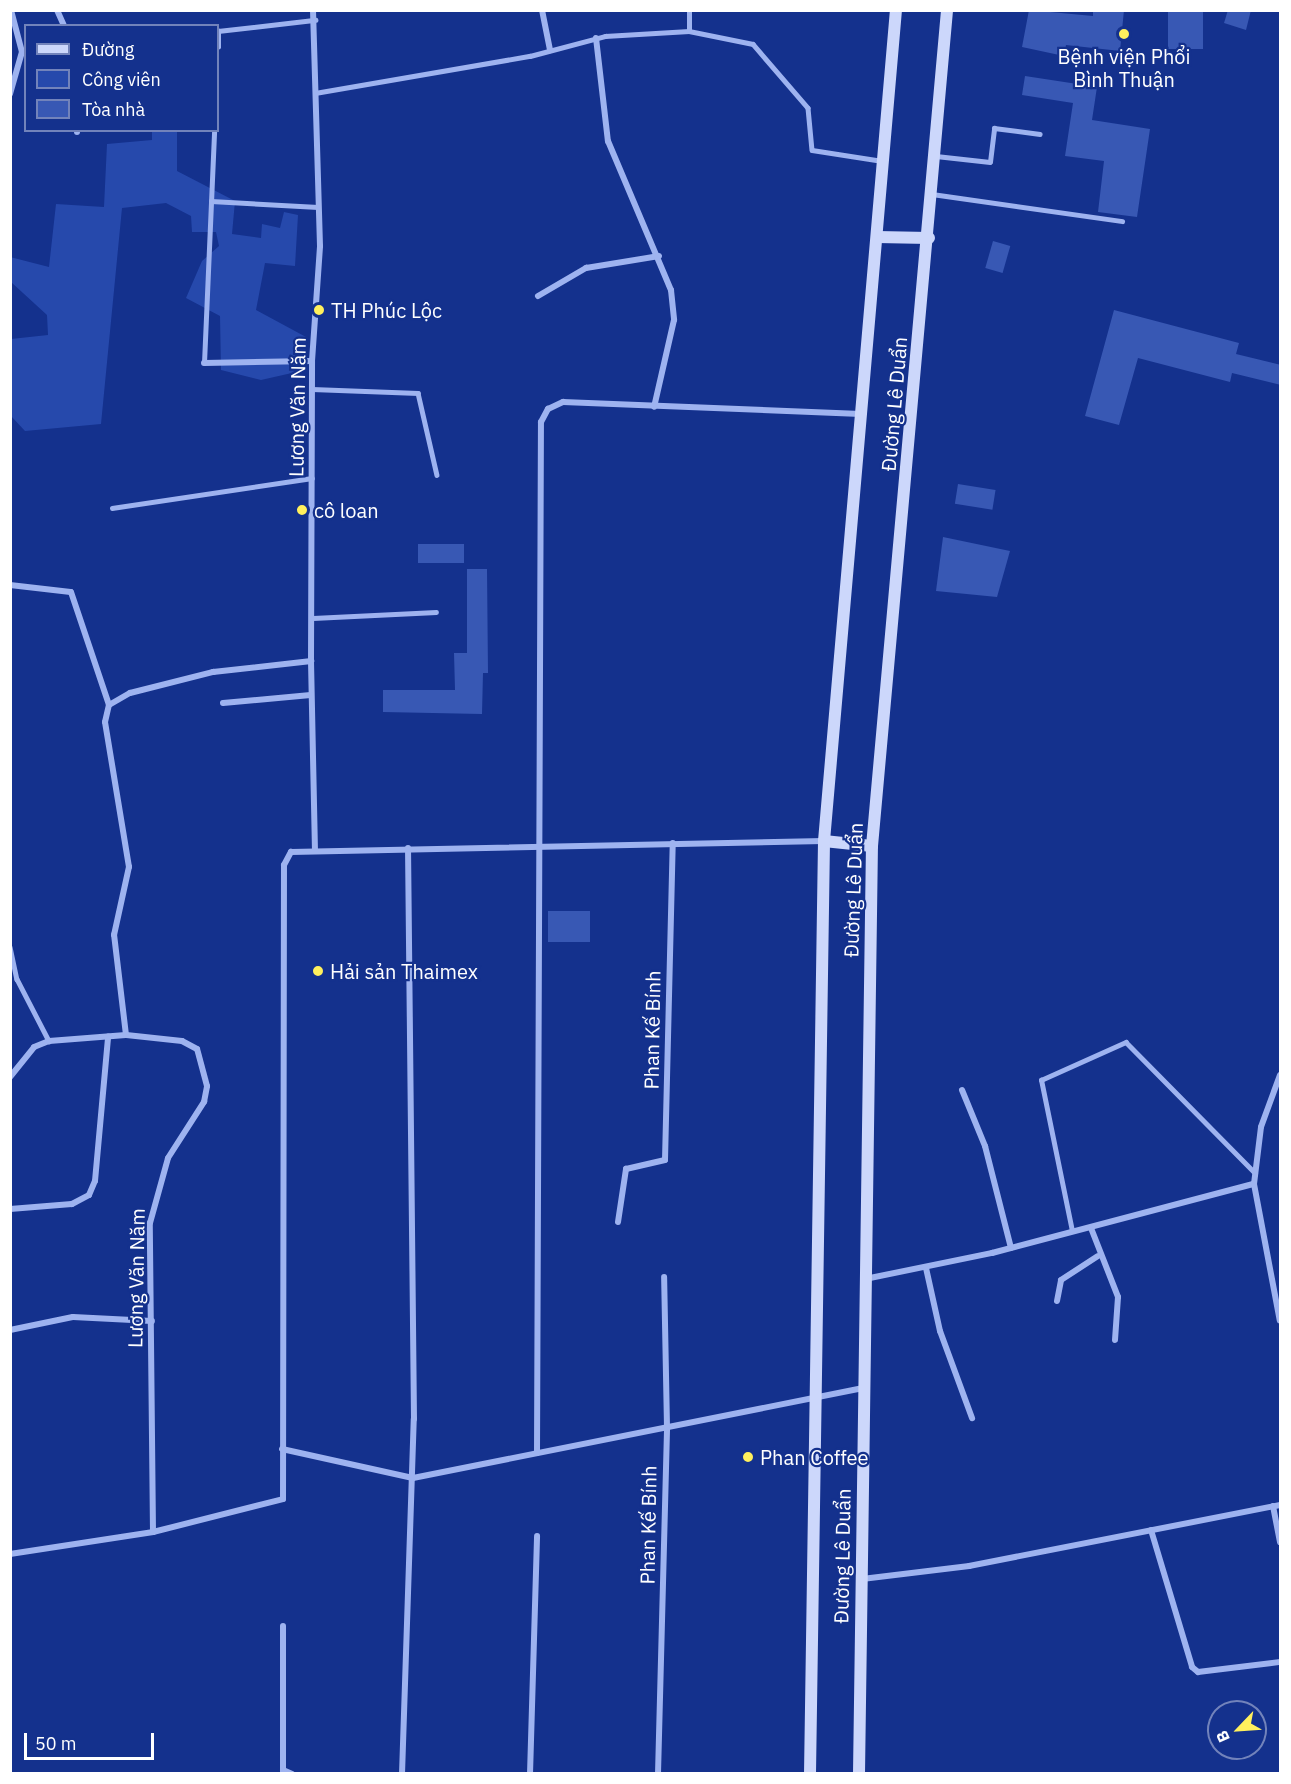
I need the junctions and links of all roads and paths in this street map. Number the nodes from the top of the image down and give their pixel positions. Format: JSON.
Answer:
{"nodes":[{"id":1,"x":11,"y":10,"type":"edge"},
{"id":2,"x":57,"y":10,"type":"edge"},
{"id":3,"x":314,"y":10,"type":"edge"},
{"id":4,"x":542,"y":10,"type":"edge"},
{"id":5,"x":689,"y":10,"type":"edge"},
{"id":6,"x":896,"y":10,"type":"edge"},
{"id":7,"x":947,"y":10,"type":"edge"},
{"id":8,"x":315,"y":20,"type":"junction"},
{"id":9,"x":63,"y":24,"type":"edge"},
{"id":10,"x":219,"y":31,"type":"edge"},
{"id":11,"x":688,"y":31,"type":"junction"},
{"id":12,"x":596,"y":39,"type":"junction"},
{"id":13,"x":550,"y":51,"type":"junction"},
{"id":14,"x":315,"y":93,"type":"junction"},
{"id":15,"x":10,"y":94,"type":"edge"},
{"id":16,"x":214,"y":132,"type":"edge"},
{"id":17,"x":1040,"y":135,"type":"dead end"},
{"id":18,"x":936,"y":156,"type":"junction"},
{"id":19,"x":883,"y":161,"type":"junction"},
{"id":20,"x":932,"y":194,"type":"junction"},
{"id":21,"x":211,"y":201,"type":"junction"},
{"id":22,"x":318,"y":207,"type":"junction"},
{"id":23,"x":1122,"y":221,"type":"dead end"},
{"id":24,"x":877,"y":237,"type":"junction"},
{"id":25,"x":929,"y":238,"type":"junction"},
{"id":26,"x":659,"y":256,"type":"junction"},
{"id":27,"x":538,"y":296,"type":"dead end"},
{"id":28,"x":312,"y":361,"type":"junction"},
{"id":29,"x":204,"y":363,"type":"joint"},
{"id":30,"x":312,"y":389,"type":"junction"},
{"id":31,"x":654,"y":407,"type":"junction"},
{"id":32,"x":861,"y":414,"type":"junction"},
{"id":33,"x":437,"y":475,"type":"dead end"},
{"id":34,"x":312,"y":478,"type":"junction"},
{"id":35,"x":112,"y":508,"type":"dead end"},
{"id":36,"x":10,"y":585,"type":"edge"},
{"id":37,"x":436,"y":612,"type":"dead end"},
{"id":38,"x":313,"y":618,"type":"junction"},
{"id":39,"x":312,"y":661,"type":"junction"},
{"id":40,"x":311,"y":695,"type":"junction"},
{"id":41,"x":223,"y":703,"type":"dead end"},
{"id":42,"x":109,"y":705,"type":"junction"},
{"id":43,"x":824,"y":841,"type":"junction"},
{"id":44,"x":673,"y":843,"type":"junction"},
{"id":45,"x":540,"y":846,"type":"junction"},
{"id":46,"x":872,"y":846,"type":"junction"},
{"id":47,"x":408,"y":848,"type":"junction"},
{"id":48,"x":315,"y":849,"type":"junction"},
{"id":49,"x":10,"y":947,"type":"edge"},
{"id":50,"x":126,"y":1035,"type":"junction"},
{"id":51,"x":108,"y":1036,"type":"junction"},
{"id":52,"x":49,"y":1041,"type":"junction"},
{"id":53,"x":1281,"y":1075,"type":"edge"},
{"id":54,"x":10,"y":1077,"type":"edge"},
{"id":55,"x":962,"y":1090,"type":"dead end"},
{"id":56,"x":1255,"y":1173,"type":"junction"},
{"id":57,"x":1254,"y":1184,"type":"junction"},
{"id":58,"x":10,"y":1209,"type":"edge"},
{"id":59,"x":618,"y":1222,"type":"dead end"},
{"id":60,"x":1091,"y":1228,"type":"junction"},
{"id":61,"x":1072,"y":1231,"type":"junction"},
{"id":62,"x":1011,"y":1248,"type":"junction"},
{"id":63,"x":1098,"y":1256,"type":"junction"},
{"id":64,"x":926,"y":1268,"type":"junction"},
{"id":65,"x":664,"y":1277,"type":"dead end"},
{"id":66,"x":865,"y":1279,"type":"junction"},
{"id":67,"x":1057,"y":1301,"type":"dead end"},
{"id":68,"x":1280,"y":1318,"type":"edge"},
{"id":69,"x":152,"y":1321,"type":"junction"},
{"id":70,"x":10,"y":1330,"type":"edge"},
{"id":71,"x":1114,"y":1340,"type":"dead end"},
{"id":72,"x":863,"y":1388,"type":"junction"},
{"id":73,"x":819,"y":1397,"type":"junction"},
{"id":74,"x":972,"y":1418,"type":"dead end"},
{"id":75,"x":667,"y":1427,"type":"junction"},
{"id":76,"x":282,"y":1449,"type":"junction"},
{"id":77,"x":537,"y":1453,"type":"junction"},
{"id":78,"x":412,"y":1478,"type":"junction"},
{"id":79,"x":1277,"y":1505,"type":"edge"},
{"id":80,"x":1151,"y":1530,"type":"junction"},
{"id":81,"x":153,"y":1532,"type":"junction"},
{"id":82,"x":537,"y":1536,"type":"dead end"},
{"id":83,"x":1281,"y":1542,"type":"edge"},
{"id":84,"x":10,"y":1554,"type":"edge"},
{"id":85,"x":861,"y":1579,"type":"junction"},
{"id":86,"x":283,"y":1626,"type":"dead end"},
{"id":87,"x":1281,"y":1662,"type":"edge"},
{"id":88,"x":283,"y":1772,"type":"edge"},
{"id":89,"x":292,"y":1773,"type":"edge"},
{"id":90,"x":402,"y":1773,"type":"edge"},
{"id":91,"x":530,"y":1773,"type":"edge"},
{"id":92,"x":658,"y":1773,"type":"edge"},
{"id":93,"x":810,"y":1773,"type":"edge"},
{"id":94,"x":859,"y":1773,"type":"edge"}],
"edges":[{"from":1,"to":15,"type":"street"},
{"from":2,"to":9,"type":"street"},
{"from":3,"to":8,"type":"street","name":"Lương Văn Năm"},
{"from":4,"to":13,"type":"street"},
{"from":5,"to":11,"type":"lane"},
{"from":6,"to":19,"type":"main road","name":"Đường Lê Duẩn"},
{"from":7,"to":18,"type":"main road","name":"Đường Lê Duẩn"},
{"from":8,"to":10,"type":"lane"},
{"from":8,"to":14,"type":"street","name":"Lương Văn Năm"},
{"from":11,"to":12,"type":"lane"},
{"from":11,"to":19,"type":"lane"},
{"from":12,"to":13,"type":"lane"},
{"from":12,"to":26,"type":"street"},
{"from":13,"to":14,"type":"lane"},
{"from":14,"to":22,"type":"street","name":"Lương Văn Năm"},
{"from":16,"to":21,"type":"lane"},
{"from":17,"to":18,"type":"lane"},
{"from":18,"to":20,"type":"main road","name":"Đường Lê Duẩn"},
{"from":19,"to":24,"type":"main road","name":"Đường Lê Duẩn"},
{"from":20,"to":23,"type":"lane"},
{"from":20,"to":25,"type":"main road","name":"Đường Lê Duẩn"},
{"from":21,"to":22,"type":"lane"},
{"from":21,"to":29,"type":"lane"},
{"from":22,"to":28,"type":"street","name":"Lương Văn Năm"},
{"from":24,"to":25,"type":"main road"},
{"from":24,"to":32,"type":"main road","name":"Đường Lê Duẩn"},
{"from":25,"to":46,"type":"main road","name":"Đường Lê Duẩn"},
{"from":26,"to":27,"type":"street"},
{"from":26,"to":31,"type":"street"},
{"from":28,"to":29,"type":"street"},
{"from":28,"to":30,"type":"street","name":"Lương Văn Năm"},
{"from":30,"to":33,"type":"lane"},
{"from":30,"to":34,"type":"street","name":"Lương Văn Năm"},
{"from":31,"to":32,"type":"street"},
{"from":31,"to":45,"type":"street"},
{"from":32,"to":43,"type":"main road","name":"Đường Lê Duẩn"},
{"from":34,"to":35,"type":"lane"},
{"from":34,"to":38,"type":"street","name":"Lương Văn Năm"},
{"from":36,"to":42,"type":"street"},
{"from":37,"to":38,"type":"lane"},
{"from":38,"to":39,"type":"street","name":"Lương Văn Năm"},
{"from":39,"to":40,"type":"street","name":"Lương Văn Năm"},
{"from":39,"to":42,"type":"street"},
{"from":40,"to":41,"type":"street"},
{"from":40,"to":48,"type":"street","name":"Lương Văn Năm"},
{"from":42,"to":50,"type":"street"},
{"from":43,"to":44,"type":"street"},
{"from":43,"to":46,"type":"main road"},
{"from":43,"to":73,"type":"main road","name":"Đường Lê Duẩn"},
{"from":44,"to":45,"type":"street"},
{"from":44,"to":59,"type":"street","name":"Phan Kế Bính"},
{"from":45,"to":47,"type":"street"},
{"from":45,"to":77,"type":"street"},
{"from":46,"to":66,"type":"main road","name":"Đường Lê Duẩn"},
{"from":47,"to":48,"type":"street"},
{"from":47,"to":78,"type":"street"},
{"from":48,"to":76,"type":"street"},
{"from":49,"to":52,"type":"lane"},
{"from":50,"to":51,"type":"street","name":"Lương Văn Năm"},
{"from":50,"to":69,"type":"street","name":"Lương Văn Năm"},
{"from":51,"to":52,"type":"street","name":"Lương Văn Năm"},
{"from":51,"to":58,"type":"street"},
{"from":52,"to":54,"type":"street"},
{"from":53,"to":56,"type":"street"},
{"from":55,"to":62,"type":"street"},
{"from":56,"to":57,"type":"street"},
{"from":56,"to":61,"type":"lane"},
{"from":57,"to":60,"type":"street"},
{"from":57,"to":68,"type":"street"},
{"from":60,"to":61,"type":"street"},
{"from":60,"to":63,"type":"street"},
{"from":61,"to":62,"type":"street"},
{"from":62,"to":64,"type":"street"},
{"from":63,"to":67,"type":"street"},
{"from":63,"to":71,"type":"street"},
{"from":64,"to":66,"type":"street"},
{"from":64,"to":74,"type":"street"},
{"from":65,"to":75,"type":"street","name":"Phan Kế Bính"},
{"from":66,"to":72,"type":"main road","name":"Đường Lê Duẩn"},
{"from":69,"to":70,"type":"street"},
{"from":69,"to":81,"type":"street","name":"Lương Văn Năm"},
{"from":72,"to":73,"type":"street"},
{"from":72,"to":85,"type":"main road","name":"Đường Lê Duẩn"},
{"from":73,"to":75,"type":"street"},
{"from":73,"to":93,"type":"main road","name":"Đường Lê Duẩn"},
{"from":75,"to":77,"type":"street"},
{"from":75,"to":92,"type":"street","name":"Phan Kế Bính"},
{"from":76,"to":78,"type":"street"},
{"from":76,"to":81,"type":"street"},
{"from":77,"to":78,"type":"street"},
{"from":78,"to":90,"type":"street"},
{"from":79,"to":80,"type":"street"},
{"from":79,"to":83,"type":"street"},
{"from":80,"to":85,"type":"street"},
{"from":80,"to":87,"type":"street"},
{"from":81,"to":84,"type":"street"},
{"from":82,"to":91,"type":"street"},
{"from":85,"to":94,"type":"main road","name":"Đường Lê Duẩn"},
{"from":86,"to":88,"type":"street"},
{"from":88,"to":89,"type":"street"}]}
